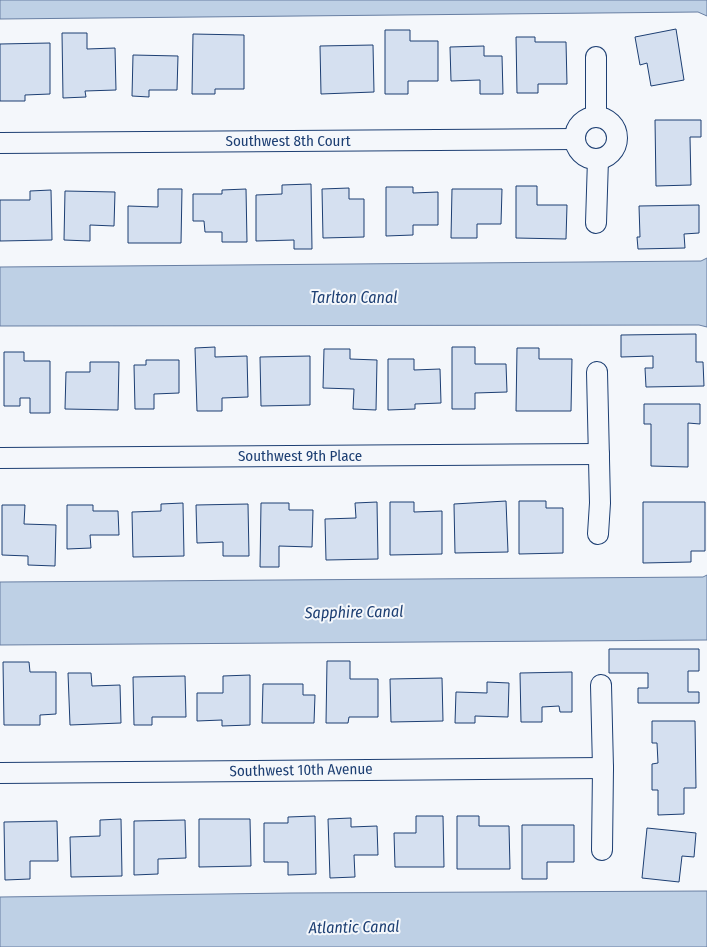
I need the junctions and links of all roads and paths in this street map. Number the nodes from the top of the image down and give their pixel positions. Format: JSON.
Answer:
{"nodes":[{"id":1,"x":596,"y":57,"type":"dead end"},
{"id":2,"x":596,"y":117,"type":"junction"},
{"id":3,"x":575,"y":139,"type":"junction"},
{"id":4,"x":0,"y":143,"type":"edge"},
{"id":5,"x":598,"y":159,"type":"junction"},
{"id":6,"x":596,"y":223,"type":"dead end"},
{"id":7,"x":597,"y":372,"type":"dead end"},
{"id":8,"x":599,"y":454,"type":"junction"},
{"id":9,"x":0,"y":458,"type":"edge"},
{"id":10,"x":598,"y":534,"type":"dead end"},
{"id":11,"x":601,"y":685,"type":"dead end"},
{"id":12,"x":603,"y":768,"type":"junction"},
{"id":13,"x":0,"y":773,"type":"edge"},
{"id":14,"x":602,"y":850,"type":"dead end"}],
"edges":[{"from":1,"to":2,"type":"street"},
{"from":2,"to":3,"type":"street"},
{"from":2,"to":5,"type":"street"},
{"from":3,"to":4,"type":"street","name":"Southwest 8th Court"},
{"from":3,"to":5,"type":"street"},
{"from":5,"to":6,"type":"street"},
{"from":7,"to":8,"type":"street"},
{"from":8,"to":9,"type":"street","name":"Southwest 9th Place"},
{"from":8,"to":10,"type":"street"},
{"from":11,"to":12,"type":"street"},
{"from":12,"to":13,"type":"street","name":"Southwest 10th Avenue"},
{"from":12,"to":14,"type":"street"}]}
